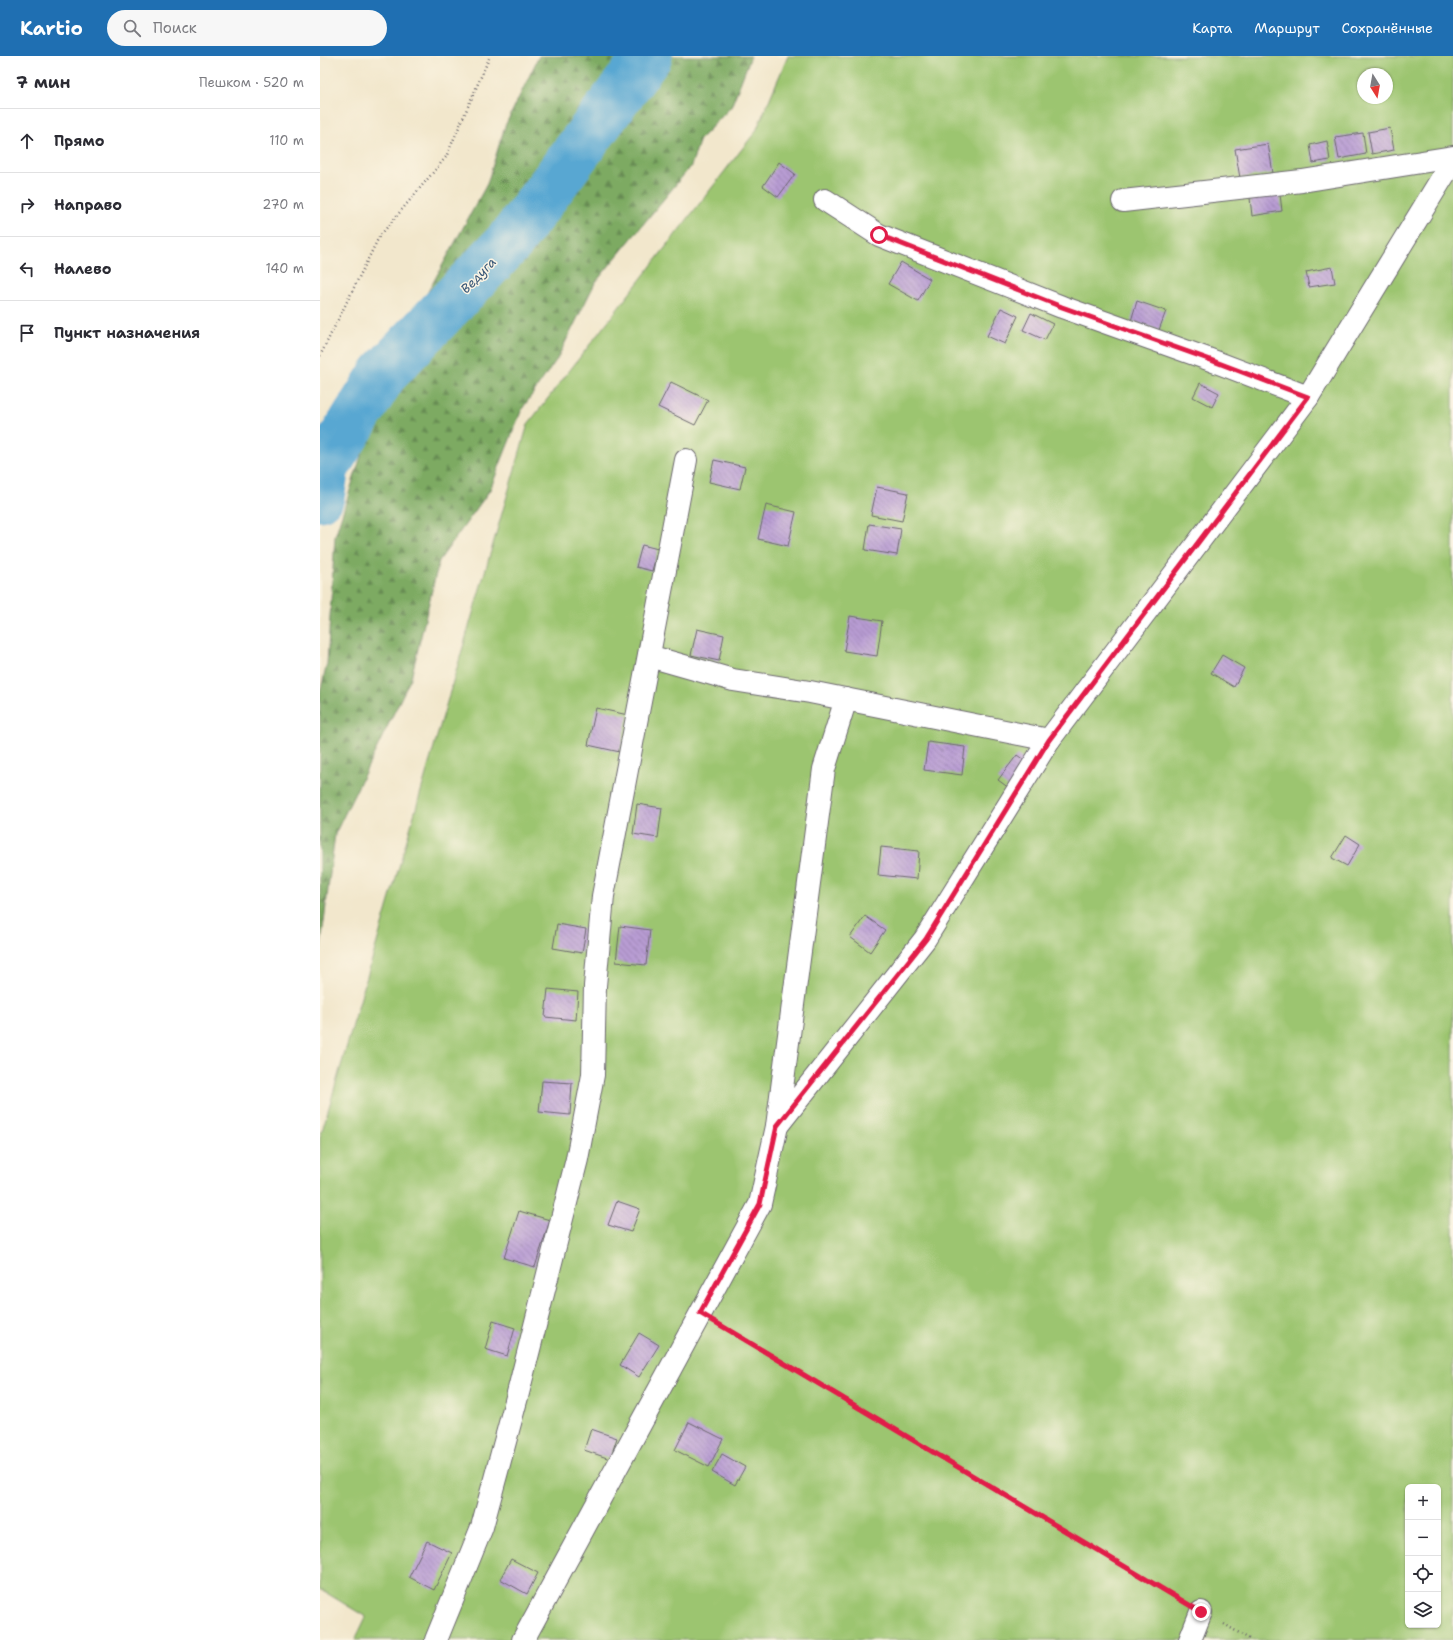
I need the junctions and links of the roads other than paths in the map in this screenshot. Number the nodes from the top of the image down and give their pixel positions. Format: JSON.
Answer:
{"nodes":[{"id":1,"x":1453,"y":158,"type":"edge"},
{"id":2,"x":825,"y":200,"type":"dead end"},
{"id":3,"x":1123,"y":201,"type":"dead end"},
{"id":4,"x":1308,"y":397,"type":"junction"},
{"id":5,"x":686,"y":460,"type":"dead end"},
{"id":6,"x":649,"y":656,"type":"junction"},
{"id":7,"x":846,"y":699,"type":"junction"},
{"id":8,"x":1049,"y":740,"type":"junction"},
{"id":9,"x":777,"y":1126,"type":"junction"},
{"id":10,"x":1201,"y":1612,"type":"road end"},
{"id":11,"x":436,"y":1640,"type":"edge"},
{"id":12,"x":523,"y":1640,"type":"edge"},
{"id":13,"x":1190,"y":1640,"type":"edge"}],
"edges":[{"from":1,"to":3,"type":"street"},
{"from":1,"to":4,"type":"street"},
{"from":2,"to":4,"type":"street"},
{"from":4,"to":8,"type":"street"},
{"from":5,"to":6,"type":"street"},
{"from":6,"to":7,"type":"street"},
{"from":6,"to":11,"type":"street"},
{"from":7,"to":8,"type":"street"},
{"from":7,"to":9,"type":"street"},
{"from":8,"to":9,"type":"street"},
{"from":9,"to":12,"type":"street"},
{"from":10,"to":13,"type":"street"}]}
